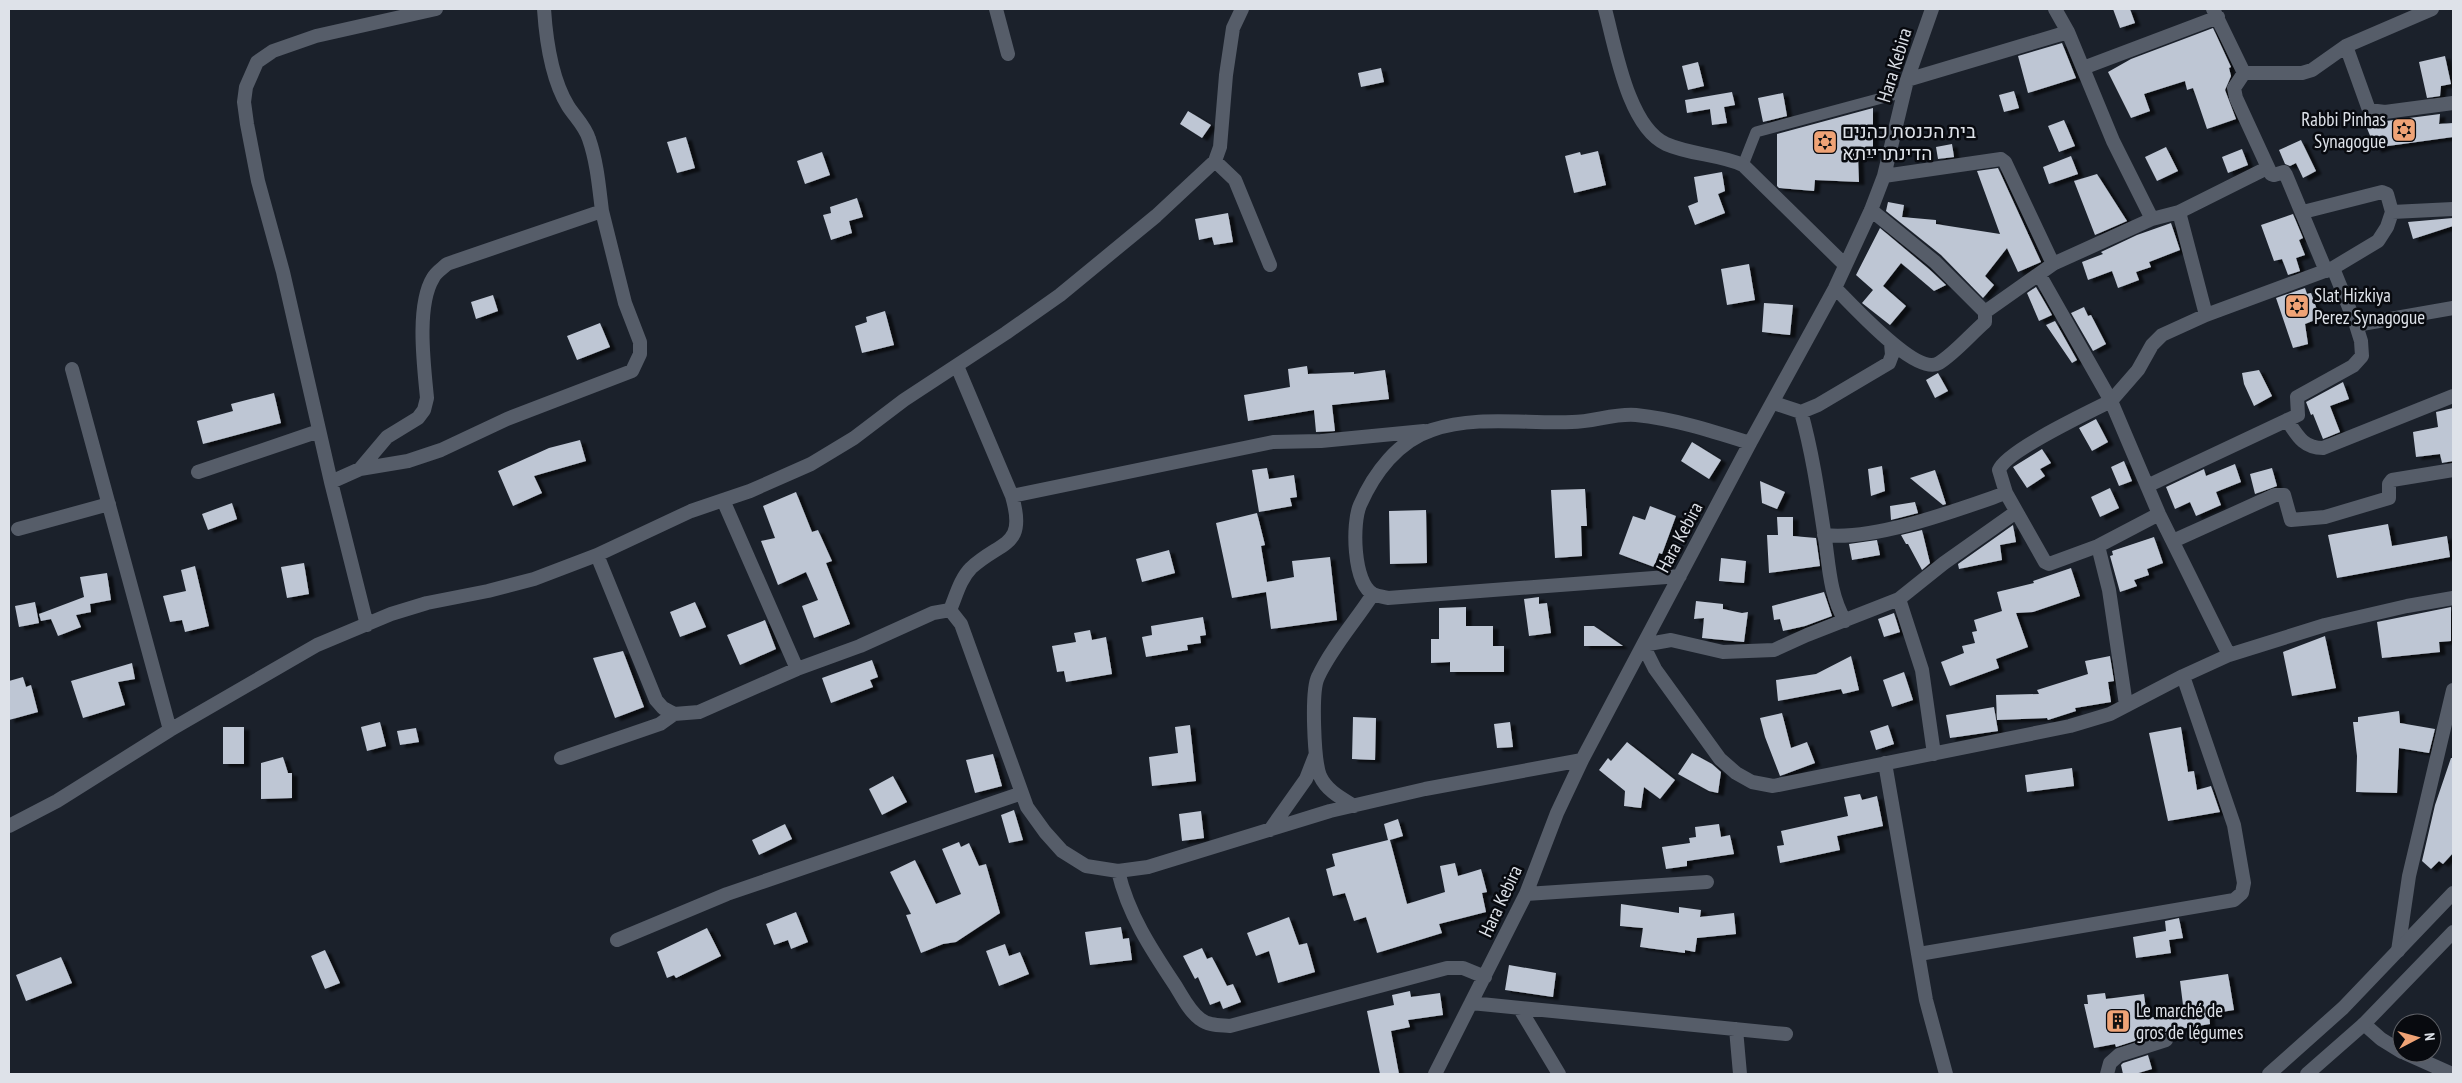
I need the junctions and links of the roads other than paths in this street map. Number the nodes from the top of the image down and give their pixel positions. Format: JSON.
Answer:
{"nodes":[{"id":1,"x":387,"y":9,"type":"edge"},
{"id":2,"x":436,"y":9,"type":"edge"},
{"id":3,"x":544,"y":9,"type":"edge"},
{"id":4,"x":996,"y":9,"type":"edge"},
{"id":5,"x":1242,"y":9,"type":"edge"},
{"id":6,"x":1605,"y":9,"type":"edge"},
{"id":7,"x":1932,"y":9,"type":"edge"},
{"id":8,"x":2055,"y":9,"type":"edge"},
{"id":9,"x":2432,"y":9,"type":"edge"},
{"id":10,"x":2216,"y":13,"type":"edge"},
{"id":11,"x":373,"y":23,"type":"junction"},
{"id":12,"x":2068,"y":32,"type":"junction"},
{"id":13,"x":2346,"y":46,"type":"junction"},
{"id":14,"x":1008,"y":54,"type":"dead end"},
{"id":15,"x":2083,"y":68,"type":"junction"},
{"id":16,"x":2244,"y":73,"type":"junction"},
{"id":17,"x":1905,"y":86,"type":"junction"},
{"id":18,"x":2453,"y":103,"type":"edge"},
{"id":19,"x":1216,"y":161,"type":"junction"},
{"id":20,"x":1743,"y":165,"type":"junction"},
{"id":21,"x":2267,"y":168,"type":"junction"},
{"id":22,"x":1884,"y":176,"type":"junction"},
{"id":23,"x":2453,"y":209,"type":"edge"},
{"id":24,"x":1871,"y":210,"type":"junction"},
{"id":25,"x":602,"y":211,"type":"junction"},
{"id":26,"x":2179,"y":212,"type":"junction"},
{"id":27,"x":2303,"y":212,"type":"junction"},
{"id":28,"x":2392,"y":212,"type":"junction"},
{"id":29,"x":2152,"y":219,"type":"junction"},
{"id":30,"x":2053,"y":264,"type":"junction"},
{"id":31,"x":1270,"y":265,"type":"dead end"},
{"id":32,"x":1845,"y":266,"type":"junction"},
{"id":33,"x":2329,"y":269,"type":"junction"},
{"id":34,"x":2038,"y":274,"type":"junction"},
{"id":35,"x":1835,"y":288,"type":"junction"},
{"id":36,"x":2453,"y":308,"type":"edge"},
{"id":37,"x":1985,"y":312,"type":"junction"},
{"id":38,"x":2206,"y":316,"type":"junction"},
{"id":39,"x":2356,"y":325,"type":"junction"},
{"id":40,"x":1891,"y":343,"type":"junction"},
{"id":41,"x":957,"y":366,"type":"junction"},
{"id":42,"x":72,"y":369,"type":"dead end"},
{"id":43,"x":2453,"y":396,"type":"edge"},
{"id":44,"x":2111,"y":401,"type":"junction"},
{"id":45,"x":1774,"y":403,"type":"junction"},
{"id":46,"x":1801,"y":412,"type":"junction"},
{"id":47,"x":2287,"y":420,"type":"junction"},
{"id":48,"x":1432,"y":430,"type":"junction"},
{"id":49,"x":319,"y":431,"type":"junction"},
{"id":50,"x":1750,"y":443,"type":"junction"},
{"id":51,"x":360,"y":469,"type":"junction"},
{"id":52,"x":2453,"y":470,"type":"edge"},
{"id":53,"x":198,"y":472,"type":"dead end"},
{"id":54,"x":332,"y":482,"type":"junction"},
{"id":55,"x":2147,"y":486,"type":"junction"},
{"id":56,"x":2006,"y":493,"type":"junction"},
{"id":57,"x":1012,"y":496,"type":"junction"},
{"id":58,"x":723,"y":500,"type":"junction"},
{"id":59,"x":108,"y":504,"type":"junction"},
{"id":60,"x":2016,"y":512,"type":"junction"},
{"id":61,"x":2159,"y":514,"type":"junction"},
{"id":62,"x":18,"y":529,"type":"dead end"},
{"id":63,"x":1824,"y":534,"type":"junction"},
{"id":64,"x":2173,"y":541,"type":"junction"},
{"id":65,"x":2098,"y":546,"type":"junction"},
{"id":66,"x":598,"y":555,"type":"junction"},
{"id":67,"x":1680,"y":576,"type":"junction"},
{"id":68,"x":1373,"y":594,"type":"junction"},
{"id":69,"x":2453,"y":598,"type":"edge"},
{"id":70,"x":1899,"y":599,"type":"junction"},
{"id":71,"x":950,"y":610,"type":"junction"},
{"id":72,"x":1845,"y":621,"type":"junction"},
{"id":73,"x":367,"y":625,"type":"junction"},
{"id":74,"x":1643,"y":645,"type":"junction"},
{"id":75,"x":2229,"y":655,"type":"junction"},
{"id":76,"x":797,"y":669,"type":"junction"},
{"id":77,"x":2183,"y":676,"type":"junction"},
{"id":78,"x":2453,"y":690,"type":"edge"},
{"id":79,"x":2126,"y":705,"type":"junction"},
{"id":80,"x":674,"y":714,"type":"junction"},
{"id":81,"x":170,"y":730,"type":"junction"},
{"id":82,"x":1934,"y":754,"type":"junction"},
{"id":83,"x":1315,"y":756,"type":"junction"},
{"id":84,"x":561,"y":758,"type":"dead end"},
{"id":85,"x":1582,"y":760,"type":"junction"},
{"id":86,"x":1885,"y":763,"type":"junction"},
{"id":87,"x":1022,"y":793,"type":"junction"},
{"id":88,"x":1354,"y":806,"type":"junction"},
{"id":89,"x":9,"y":826,"type":"edge"},
{"id":90,"x":1270,"y":830,"type":"junction"},
{"id":91,"x":1118,"y":871,"type":"junction"},
{"id":92,"x":1708,"y":882,"type":"dead end"},
{"id":93,"x":2453,"y":893,"type":"edge"},
{"id":94,"x":1526,"y":894,"type":"junction"},
{"id":95,"x":2453,"y":932,"type":"edge"},
{"id":96,"x":617,"y":940,"type":"dead end"},
{"id":97,"x":2398,"y":951,"type":"junction"},
{"id":98,"x":1919,"y":954,"type":"junction"},
{"id":99,"x":1485,"y":977,"type":"junction"},
{"id":100,"x":1471,"y":1003,"type":"junction"},
{"id":101,"x":1520,"y":1009,"type":"junction"},
{"id":102,"x":2364,"y":1024,"type":"junction"},
{"id":103,"x":1736,"y":1029,"type":"junction"},
{"id":104,"x":1786,"y":1034,"type":"dead end"},
{"id":105,"x":2166,"y":1040,"type":"dead end"},
{"id":106,"x":2392,"y":1046,"type":"edge"},
{"id":107,"x":2428,"y":1063,"type":"edge"},
{"id":108,"x":1435,"y":1074,"type":"edge"},
{"id":109,"x":1559,"y":1074,"type":"edge"},
{"id":110,"x":1740,"y":1074,"type":"edge"},
{"id":111,"x":1946,"y":1074,"type":"edge"},
{"id":112,"x":2107,"y":1074,"type":"edge"},
{"id":113,"x":2269,"y":1074,"type":"edge"},
{"id":114,"x":2306,"y":1074,"type":"edge"},
{"id":115,"x":2452,"y":1074,"type":"edge"}],
"edges":[{"from":1,"to":11,"type":"street"},
{"from":2,"to":11,"type":"street"},
{"from":3,"to":25,"type":"street"},
{"from":4,"to":14,"type":"street"},
{"from":5,"to":19,"type":"street"},
{"from":6,"to":20,"type":"street"},
{"from":7,"to":17,"type":"street","name":"Hara Kebira"},
{"from":8,"to":12,"type":"street"},
{"from":9,"to":13,"type":"street"},
{"from":10,"to":15,"type":"street"},
{"from":10,"to":16,"type":"street"},
{"from":11,"to":49,"type":"street"},
{"from":12,"to":15,"type":"street"},
{"from":12,"to":17,"type":"street"},
{"from":13,"to":16,"type":"street"},
{"from":13,"to":18,"type":"street"},
{"from":15,"to":29,"type":"street"},
{"from":16,"to":21,"type":"street"},
{"from":17,"to":20,"type":"lane"},
{"from":17,"to":22,"type":"street","name":"Hara Kebira"},
{"from":19,"to":31,"type":"street"},
{"from":19,"to":41,"type":"street"},
{"from":20,"to":32,"type":"street"},
{"from":21,"to":26,"type":"street"},
{"from":21,"to":27,"type":"street"},
{"from":22,"to":24,"type":"street","name":"Hara Kebira"},
{"from":22,"to":30,"type":"street"},
{"from":23,"to":28,"type":"street"},
{"from":24,"to":32,"type":"street","name":"Hara Kebira"},
{"from":24,"to":37,"type":"street"},
{"from":25,"to":51,"type":"street"},
{"from":25,"to":51,"type":"street"},
{"from":26,"to":29,"type":"street"},
{"from":26,"to":38,"type":"street"},
{"from":27,"to":28,"type":"street"},
{"from":27,"to":33,"type":"street"},
{"from":28,"to":33,"type":"street"},
{"from":29,"to":30,"type":"street"},
{"from":30,"to":34,"type":"street"},
{"from":32,"to":35,"type":"street","name":"Hara Kebira"},
{"from":33,"to":38,"type":"street"},
{"from":33,"to":39,"type":"street"},
{"from":34,"to":37,"type":"street"},
{"from":34,"to":44,"type":"street"},
{"from":35,"to":40,"type":"street"},
{"from":35,"to":45,"type":"street","name":"Hara Kebira"},
{"from":36,"to":39,"type":"street"},
{"from":37,"to":40,"type":"street"},
{"from":38,"to":44,"type":"street"},
{"from":39,"to":47,"type":"street"},
{"from":40,"to":46,"type":"street"},
{"from":41,"to":57,"type":"street"},
{"from":41,"to":58,"type":"street"},
{"from":42,"to":59,"type":"street"},
{"from":43,"to":47,"type":"street"},
{"from":44,"to":55,"type":"street"},
{"from":44,"to":56,"type":"street"},
{"from":45,"to":46,"type":"street"},
{"from":45,"to":50,"type":"street","name":"Hara Kebira"},
{"from":46,"to":63,"type":"street"},
{"from":47,"to":55,"type":"street"},
{"from":48,"to":50,"type":"street"},
{"from":48,"to":57,"type":"street"},
{"from":48,"to":68,"type":"street"},
{"from":49,"to":53,"type":"street"},
{"from":49,"to":54,"type":"street"},
{"from":50,"to":67,"type":"street","name":"Hara Kebira"},
{"from":51,"to":54,"type":"street"},
{"from":52,"to":64,"type":"street"},
{"from":54,"to":73,"type":"street"},
{"from":55,"to":61,"type":"street"},
{"from":56,"to":60,"type":"street"},
{"from":56,"to":63,"type":"street"},
{"from":57,"to":71,"type":"street"},
{"from":58,"to":66,"type":"street"},
{"from":58,"to":76,"type":"street"},
{"from":59,"to":62,"type":"street"},
{"from":59,"to":81,"type":"street"},
{"from":60,"to":65,"type":"street"},
{"from":60,"to":70,"type":"street"},
{"from":61,"to":64,"type":"street"},
{"from":61,"to":65,"type":"street"},
{"from":63,"to":72,"type":"street"},
{"from":64,"to":75,"type":"street"},
{"from":65,"to":79,"type":"street"},
{"from":66,"to":73,"type":"street"},
{"from":66,"to":80,"type":"street"},
{"from":67,"to":68,"type":"street"},
{"from":67,"to":74,"type":"street","name":"Hara Kebira"},
{"from":68,"to":83,"type":"street"},
{"from":69,"to":75,"type":"street"},
{"from":70,"to":72,"type":"street"},
{"from":70,"to":82,"type":"street"},
{"from":71,"to":76,"type":"street"},
{"from":71,"to":87,"type":"street"},
{"from":72,"to":74,"type":"street"},
{"from":73,"to":81,"type":"street"},
{"from":74,"to":85,"type":"street","name":"Hara Kebira"},
{"from":74,"to":86,"type":"street"},
{"from":75,"to":77,"type":"street"},
{"from":76,"to":80,"type":"street"},
{"from":77,"to":79,"type":"street"},
{"from":77,"to":98,"type":"street"},
{"from":78,"to":97,"type":"street"},
{"from":79,"to":82,"type":"street"},
{"from":80,"to":84,"type":"street"},
{"from":81,"to":89,"type":"street"},
{"from":82,"to":86,"type":"street"},
{"from":83,"to":88,"type":"street"},
{"from":83,"to":90,"type":"street"},
{"from":85,"to":88,"type":"street"},
{"from":85,"to":94,"type":"street","name":"Hara Kebira"},
{"from":86,"to":98,"type":"street"},
{"from":87,"to":91,"type":"street"},
{"from":87,"to":96,"type":"street"},
{"from":88,"to":90,"type":"street"},
{"from":90,"to":91,"type":"street"},
{"from":91,"to":99,"type":"street"},
{"from":92,"to":94,"type":"street"},
{"from":93,"to":97,"type":"street"},
{"from":94,"to":99,"type":"street","name":"Hara Kebira"},
{"from":95,"to":102,"type":"street"},
{"from":97,"to":113,"type":"street"},
{"from":98,"to":111,"type":"street"},
{"from":99,"to":100,"type":"street","name":"Hara Kebira"},
{"from":100,"to":101,"type":"street"},
{"from":100,"to":108,"type":"street","name":"Hara Kebira"},
{"from":101,"to":103,"type":"street"},
{"from":101,"to":109,"type":"street"},
{"from":102,"to":106,"type":"street"},
{"from":102,"to":114,"type":"street"},
{"from":103,"to":104,"type":"street"},
{"from":103,"to":110,"type":"street"},
{"from":105,"to":112,"type":"street"},
{"from":107,"to":115,"type":"street"}]}
